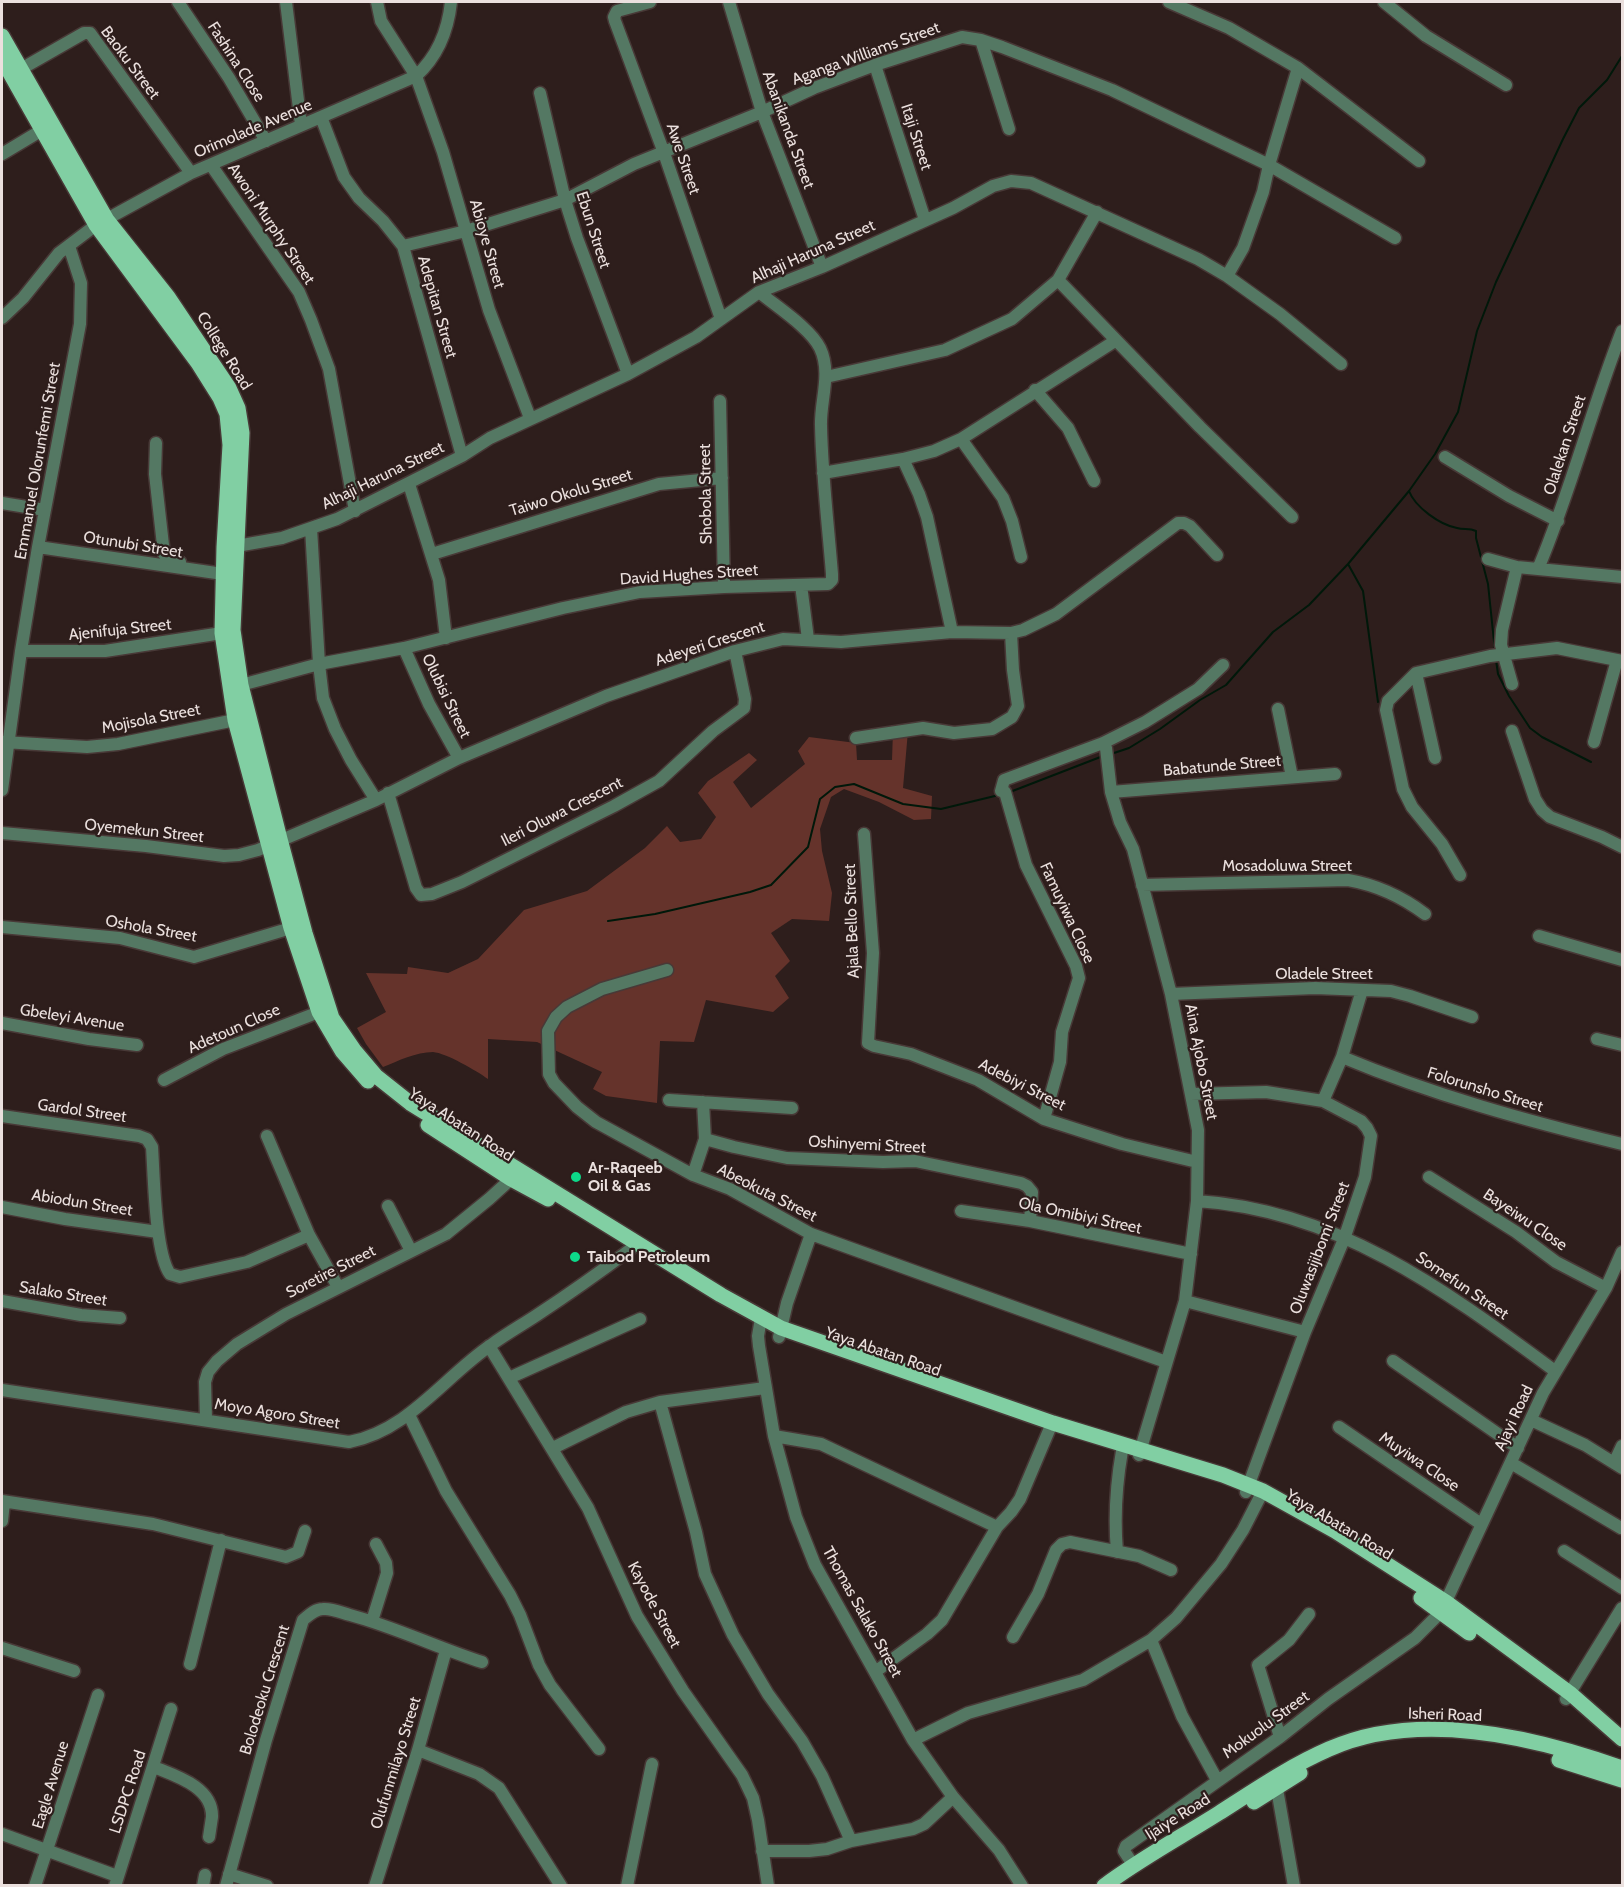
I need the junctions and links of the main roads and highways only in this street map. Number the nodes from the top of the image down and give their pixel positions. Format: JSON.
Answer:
{"nodes":[{"id":1,"x":2,"y":36,"type":"edge"},
{"id":2,"x":2,"y":59,"type":"edge"},
{"id":3,"x":101,"y":223,"type":"junction"},
{"id":4,"x":230,"y":547,"type":"junction"},
{"id":5,"x":274,"y":842,"type":"junction"},
{"id":6,"x":760,"y":1322,"type":"junction"},
{"id":7,"x":780,"y":1332,"type":"junction"},
{"id":8,"x":1140,"y":1452,"type":"junction"},
{"id":9,"x":1568,"y":1697,"type":"junction"},
{"id":10,"x":1623,"y":1739,"type":"edge"},
{"id":11,"x":1623,"y":1752,"type":"edge"},
{"id":12,"x":1623,"y":1768,"type":"edge"},
{"id":13,"x":1623,"y":1780,"type":"edge"},
{"id":14,"x":1274,"y":1784,"type":"junction"},
{"id":15,"x":1104,"y":1886,"type":"edge"},
{"id":16,"x":1115,"y":1886,"type":"edge"}],
"edges":[{"from":1,"to":3,"type":"main road","name":"College Road"},
{"from":2,"to":3,"type":"main road","name":"College Road"},
{"from":3,"to":4,"type":"main road","name":"College Road"},
{"from":4,"to":5,"type":"main road","name":"College Road"},
{"from":4,"to":5,"type":"main road","name":"College Road"},
{"from":5,"to":6,"type":"main road","name":"Yaya Abatan Road"},
{"from":5,"to":6,"type":"main road","name":"Yaya Abatan Road"},
{"from":6,"to":7,"type":"main road","name":"Yaya Abatan Road"},
{"from":7,"to":8,"type":"main road","name":"Yaya Abatan Road"},
{"from":7,"to":8,"type":"main road","name":"Yaya Abatan Road"},
{"from":8,"to":9,"type":"main road","name":"Yaya Abatan Road"},
{"from":9,"to":10,"type":"main road","name":"Yaya Abatan Road"},
{"from":9,"to":11,"type":"main road","name":"Yaya Abatan Road"},
{"from":12,"to":14,"type":"main road","name":"Isheri Road"},
{"from":13,"to":14,"type":"main road","name":"Isheri Road"},
{"from":14,"to":15,"type":"main road","name":"Ijaiye Road"},
{"from":14,"to":16,"type":"main road","name":"Ijaiye Road"}]}
